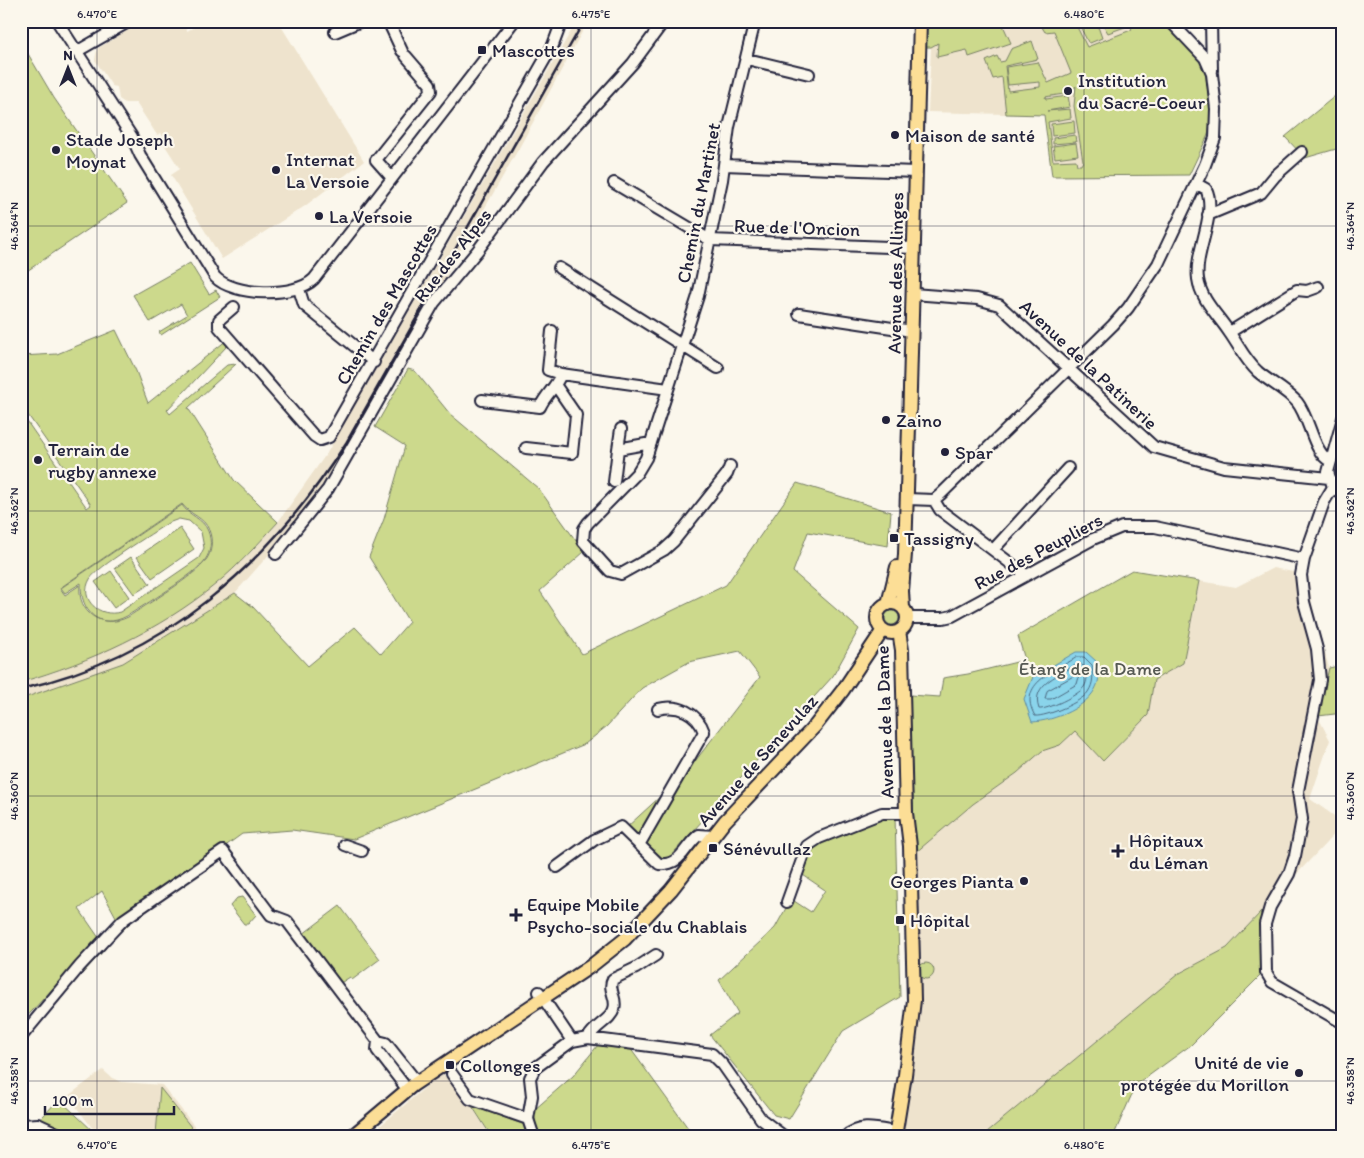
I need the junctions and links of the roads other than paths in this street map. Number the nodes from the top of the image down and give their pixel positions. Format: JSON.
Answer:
{"nodes":[{"id":1,"x":57,"y":21,"type":"edge"},
{"id":2,"x":130,"y":21,"type":"edge"},
{"id":3,"x":361,"y":21,"type":"edge"},
{"id":4,"x":388,"y":21,"type":"edge"},
{"id":5,"x":514,"y":21,"type":"edge"},
{"id":6,"x":562,"y":21,"type":"edge"},
{"id":7,"x":664,"y":21,"type":"edge"},
{"id":8,"x":755,"y":21,"type":"edge"},
{"id":9,"x":920,"y":21,"type":"edge"},
{"id":10,"x":1170,"y":21,"type":"edge"},
{"id":11,"x":1211,"y":21,"type":"edge"},
{"id":12,"x":335,"y":32,"type":"dead end"},
{"id":13,"x":76,"y":52,"type":"junction"},
{"id":14,"x":747,"y":59,"type":"junction"},
{"id":15,"x":809,"y":74,"type":"dead end"},
{"id":16,"x":1212,"y":74,"type":"junction"},
{"id":17,"x":1302,"y":152,"type":"dead end"},
{"id":18,"x":724,"y":165,"type":"junction"},
{"id":19,"x":916,"y":172,"type":"junction"},
{"id":20,"x":392,"y":178,"type":"junction"},
{"id":21,"x":614,"y":183,"type":"dead end"},
{"id":22,"x":1197,"y":184,"type":"junction"},
{"id":23,"x":1208,"y":215,"type":"junction"},
{"id":24,"x":710,"y":240,"type":"junction"},
{"id":25,"x":914,"y":248,"type":"junction"},
{"id":26,"x":558,"y":268,"type":"dead end"},
{"id":27,"x":1318,"y":287,"type":"dead end"},
{"id":28,"x":299,"y":290,"type":"junction"},
{"id":29,"x":913,"y":294,"type":"junction"},
{"id":30,"x":234,"y":307,"type":"dead end"},
{"id":31,"x":799,"y":314,"type":"dead end"},
{"id":32,"x":552,"y":331,"type":"dead end"},
{"id":33,"x":912,"y":332,"type":"junction"},
{"id":34,"x":1230,"y":332,"type":"junction"},
{"id":35,"x":682,"y":347,"type":"junction"},
{"id":36,"x":374,"y":362,"type":"junction"},
{"id":37,"x":718,"y":368,"type":"dead end"},
{"id":38,"x":1068,"y":368,"type":"junction"},
{"id":39,"x":561,"y":374,"type":"junction"},
{"id":40,"x":556,"y":386,"type":"junction"},
{"id":41,"x":668,"y":389,"type":"junction"},
{"id":42,"x":482,"y":400,"type":"dead end"},
{"id":43,"x":1343,"y":418,"type":"edge"},
{"id":44,"x":621,"y":429,"type":"dead end"},
{"id":45,"x":651,"y":442,"type":"junction"},
{"id":46,"x":526,"y":448,"type":"dead end"},
{"id":47,"x":618,"y":449,"type":"junction"},
{"id":48,"x":1330,"y":461,"type":"junction"},
{"id":49,"x":730,"y":466,"type":"dead end"},
{"id":50,"x":1068,"y":468,"type":"dead end"},
{"id":51,"x":614,"y":482,"type":"dead end"},
{"id":52,"x":1331,"y":482,"type":"junction"},
{"id":53,"x":1343,"y":495,"type":"edge"},
{"id":54,"x":938,"y":497,"type":"junction"},
{"id":55,"x":907,"y":499,"type":"junction"},
{"id":56,"x":905,"y":525,"type":"junction"},
{"id":57,"x":993,"y":550,"type":"junction"},
{"id":58,"x":276,"y":554,"type":"dead end"},
{"id":59,"x":1304,"y":559,"type":"junction"},
{"id":60,"x":1026,"y":575,"type":"junction"},
{"id":61,"x":888,"y":604,"type":"junction"},
{"id":62,"x":905,"y":613,"type":"junction"},
{"id":63,"x":882,"y":630,"type":"junction"},
{"id":64,"x":899,"y":631,"type":"junction"},
{"id":65,"x":658,"y":709,"type":"dead end"},
{"id":66,"x":906,"y":813,"type":"junction"},
{"id":67,"x":713,"y":836,"type":"junction"},
{"id":68,"x":345,"y":845,"type":"dead end"},
{"id":69,"x":639,"y":846,"type":"junction"},
{"id":70,"x":362,"y":851,"type":"dead end"},
{"id":71,"x":557,"y":867,"type":"dead end"},
{"id":72,"x":786,"y":902,"type":"dead end"},
{"id":73,"x":656,"y":955,"type":"dead end"},
{"id":74,"x":541,"y":996,"type":"junction"},
{"id":75,"x":1343,"y":1023,"type":"edge"},
{"id":76,"x":21,"y":1037,"type":"edge"},
{"id":77,"x":588,"y":1038,"type":"junction"},
{"id":78,"x":572,"y":1042,"type":"junction"},
{"id":79,"x":452,"y":1074,"type":"dead end"},
{"id":80,"x":410,"y":1083,"type":"junction"},
{"id":81,"x":528,"y":1119,"type":"junction"},
{"id":82,"x":21,"y":1125,"type":"edge"},
{"id":83,"x":895,"y":1135,"type":"edge"},
{"id":84,"x":66,"y":1137,"type":"edge"},
{"id":85,"x":344,"y":1137,"type":"edge"},
{"id":86,"x":351,"y":1137,"type":"edge"},
{"id":87,"x":534,"y":1137,"type":"edge"},
{"id":88,"x":785,"y":1137,"type":"edge"},
{"id":89,"x":845,"y":1137,"type":"edge"}],
"edges":[{"from":1,"to":13,"type":"street"},
{"from":2,"to":13,"type":"street"},
{"from":3,"to":12,"type":"street"},
{"from":4,"to":20,"type":"street"},
{"from":5,"to":20,"type":"street"},
{"from":6,"to":36,"type":"street","name":"Chemin des Mascottes"},
{"from":7,"to":58,"type":"street","name":"Rue des Alpes"},
{"from":8,"to":14,"type":"street","name":"Chemin du Martinet"},
{"from":9,"to":19,"type":"main road","name":"Avenue des Allinges"},
{"from":10,"to":16,"type":"street"},
{"from":11,"to":16,"type":"street"},
{"from":13,"to":28,"type":"street"},
{"from":14,"to":15,"type":"street"},
{"from":14,"to":18,"type":"street","name":"Chemin du Martinet"},
{"from":16,"to":22,"type":"street"},
{"from":17,"to":23,"type":"street"},
{"from":18,"to":19,"type":"street"},
{"from":18,"to":24,"type":"street","name":"Chemin du Martinet"},
{"from":19,"to":25,"type":"main road","name":"Avenue des Allinges"},
{"from":20,"to":28,"type":"street"},
{"from":21,"to":24,"type":"street"},
{"from":22,"to":23,"type":"street"},
{"from":22,"to":38,"type":"street"},
{"from":23,"to":34,"type":"street"},
{"from":24,"to":25,"type":"street","name":"Rue de l'Oncion"},
{"from":24,"to":35,"type":"street","name":"Chemin du Martinet"},
{"from":25,"to":29,"type":"main road","name":"Avenue des Allinges"},
{"from":26,"to":35,"type":"street"},
{"from":27,"to":34,"type":"street"},
{"from":28,"to":36,"type":"street"},
{"from":29,"to":33,"type":"main road","name":"Avenue des Allinges"},
{"from":29,"to":38,"type":"street","name":"Avenue de la Patinerie"},
{"from":30,"to":36,"type":"street","name":"Chemin des Mascottes"},
{"from":31,"to":33,"type":"street"},
{"from":32,"to":39,"type":"street"},
{"from":33,"to":55,"type":"main road","name":"Avenue des Allinges"},
{"from":34,"to":48,"type":"street"},
{"from":35,"to":37,"type":"street"},
{"from":35,"to":41,"type":"street","name":"Chemin du Martinet"},
{"from":38,"to":52,"type":"street","name":"Avenue de la Patinerie"},
{"from":38,"to":54,"type":"street"},
{"from":39,"to":40,"type":"street"},
{"from":39,"to":41,"type":"street"},
{"from":40,"to":42,"type":"street"},
{"from":40,"to":46,"type":"street"},
{"from":41,"to":45,"type":"street","name":"Chemin du Martinet"},
{"from":43,"to":48,"type":"street"},
{"from":44,"to":47,"type":"street"},
{"from":45,"to":47,"type":"street"},
{"from":45,"to":49,"type":"street","name":"Chemin du Martinet"},
{"from":47,"to":51,"type":"street"},
{"from":48,"to":52,"type":"street"},
{"from":50,"to":57,"type":"street"},
{"from":52,"to":53,"type":"street"},
{"from":52,"to":59,"type":"street"},
{"from":54,"to":55,"type":"street"},
{"from":54,"to":57,"type":"street"},
{"from":55,"to":56,"type":"main road","name":"Avenue des Allinges"},
{"from":56,"to":61,"type":"main road","name":"Avenue des Allinges"},
{"from":56,"to":62,"type":"main road","name":"Avenue des Allinges"},
{"from":57,"to":60,"type":"street"},
{"from":59,"to":60,"type":"street","name":"Rue des Peupliers"},
{"from":59,"to":75,"type":"street"},
{"from":60,"to":62,"type":"street","name":"Rue des Peupliers"},
{"from":61,"to":62,"type":"main road"},
{"from":61,"to":63,"type":"main road"},
{"from":62,"to":64,"type":"main road"},
{"from":63,"to":64,"type":"main road"},
{"from":63,"to":67,"type":"main road","name":"Avenue de Senevulaz"},
{"from":64,"to":66,"type":"main road","name":"Avenue de la Dame"},
{"from":65,"to":69,"type":"street"},
{"from":66,"to":72,"type":"street"},
{"from":66,"to":83,"type":"main road","name":"Avenue de la Dame"},
{"from":67,"to":69,"type":"street"},
{"from":67,"to":74,"type":"main road","name":"Avenue de Senevulaz"},
{"from":68,"to":70,"type":"street"},
{"from":69,"to":71,"type":"street"},
{"from":73,"to":77,"type":"street"},
{"from":74,"to":78,"type":"street"},
{"from":74,"to":80,"type":"main road","name":"Avenue de Senevulaz"},
{"from":76,"to":80,"type":"street"},
{"from":77,"to":78,"type":"street"},
{"from":77,"to":88,"type":"street"},
{"from":78,"to":81,"type":"street"},
{"from":79,"to":81,"type":"street"},
{"from":80,"to":85,"type":"main road","name":"Avenue de Senevulaz"},
{"from":80,"to":86,"type":"main road","name":"Avenue de Senevulaz"},
{"from":81,"to":87,"type":"street"},
{"from":82,"to":84,"type":"street"},
{"from":83,"to":89,"type":"street"}]}
